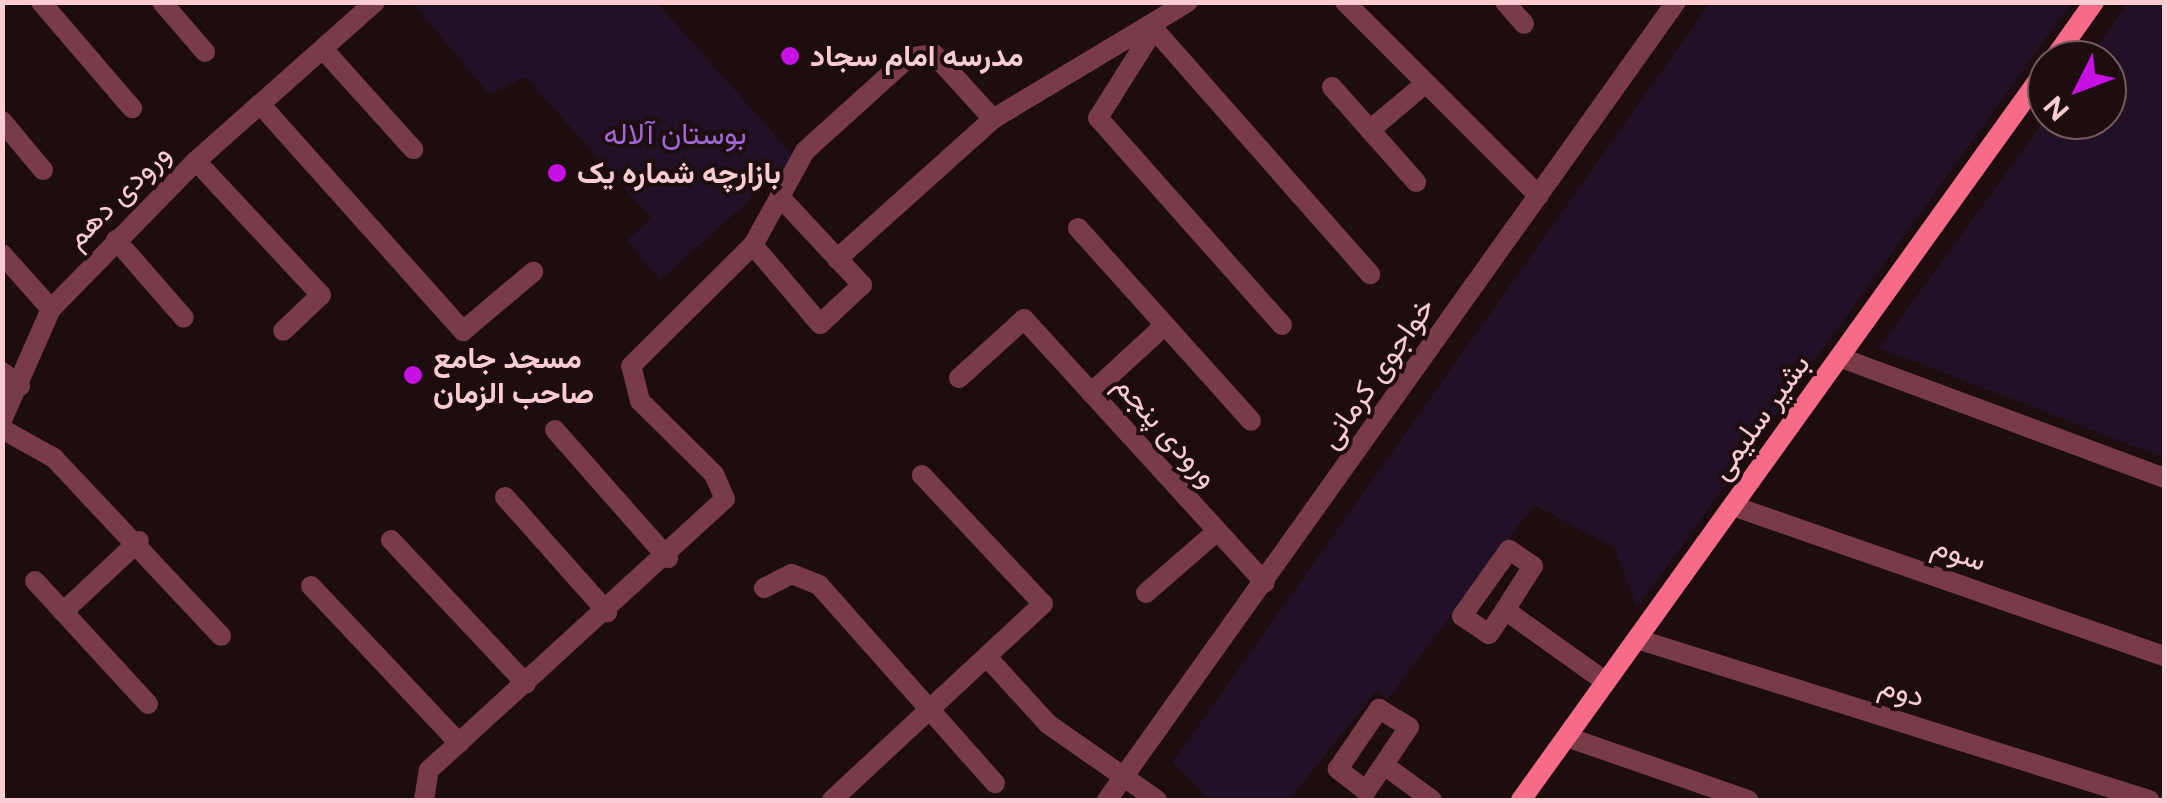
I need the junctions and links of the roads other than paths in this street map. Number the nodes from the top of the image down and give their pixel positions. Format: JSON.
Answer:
{"nodes":[{"id":1,"x":41,"y":2,"type":"edge"},
{"id":2,"x":162,"y":2,"type":"edge"},
{"id":3,"x":375,"y":2,"type":"edge"},
{"id":4,"x":1188,"y":2,"type":"edge"},
{"id":5,"x":1345,"y":2,"type":"edge"},
{"id":6,"x":1504,"y":2,"type":"edge"},
{"id":7,"x":1676,"y":2,"type":"edge"},
{"id":8,"x":2094,"y":2,"type":"edge"},
{"id":9,"x":1524,"y":24,"type":"dead end"},
{"id":10,"x":1154,"y":30,"type":"junction"},
{"id":11,"x":2067,"y":40,"type":"edge"},
{"id":12,"x":323,"y":49,"type":"junction"},
{"id":13,"x":205,"y":52,"type":"dead end"},
{"id":14,"x":1332,"y":87,"type":"dead end"},
{"id":15,"x":1420,"y":87,"type":"junction"},
{"id":16,"x":2027,"y":96,"type":"edge"},
{"id":17,"x":260,"y":104,"type":"junction"},
{"id":18,"x":132,"y":108,"type":"dead end"},
{"id":19,"x":993,"y":119,"type":"junction"},
{"id":20,"x":2,"y":121,"type":"edge"},
{"id":21,"x":1370,"y":130,"type":"junction"},
{"id":22,"x":414,"y":149,"type":"dead end"},
{"id":23,"x":196,"y":162,"type":"junction"},
{"id":24,"x":43,"y":170,"type":"dead end"},
{"id":25,"x":1416,"y":182,"type":"dead end"},
{"id":26,"x":1539,"y":196,"type":"junction"},
{"id":27,"x":781,"y":198,"type":"junction"},
{"id":28,"x":1078,"y":228,"type":"dead end"},
{"id":29,"x":116,"y":240,"type":"junction"},
{"id":30,"x":753,"y":245,"type":"junction"},
{"id":31,"x":2,"y":254,"type":"edge"},
{"id":32,"x":837,"y":259,"type":"junction"},
{"id":33,"x":534,"y":272,"type":"dead end"},
{"id":34,"x":1370,"y":274,"type":"dead end"},
{"id":35,"x":51,"y":309,"type":"junction"},
{"id":36,"x":184,"y":318,"type":"dead end"},
{"id":37,"x":1282,"y":324,"type":"dead end"},
{"id":38,"x":1165,"y":325,"type":"junction"},
{"id":39,"x":282,"y":331,"type":"dead end"},
{"id":40,"x":1839,"y":357,"type":"junction"},
{"id":41,"x":2,"y":372,"type":"edge"},
{"id":42,"x":958,"y":378,"type":"dead end"},
{"id":43,"x":20,"y":386,"type":"junction"},
{"id":44,"x":1091,"y":393,"type":"junction"},
{"id":45,"x":2,"y":420,"type":"edge"},
{"id":46,"x":1251,"y":420,"type":"dead end"},
{"id":47,"x":2,"y":429,"type":"edge"},
{"id":48,"x":554,"y":430,"type":"dead end"},
{"id":49,"x":922,"y":475,"type":"dead end"},
{"id":50,"x":2164,"y":478,"type":"edge"},
{"id":51,"x":505,"y":497,"type":"dead end"},
{"id":52,"x":1733,"y":506,"type":"junction"},
{"id":53,"x":1217,"y":530,"type":"junction"},
{"id":54,"x":391,"y":540,"type":"dead end"},
{"id":55,"x":139,"y":542,"type":"junction"},
{"id":56,"x":668,"y":558,"type":"junction"},
{"id":57,"x":35,"y":581,"type":"dead end"},
{"id":58,"x":1265,"y":582,"type":"junction"},
{"id":59,"x":311,"y":586,"type":"dead end"},
{"id":60,"x":764,"y":588,"type":"dead end"},
{"id":61,"x":1146,"y":593,"type":"dead end"},
{"id":62,"x":1506,"y":610,"type":"dead end"},
{"id":63,"x":63,"y":612,"type":"junction"},
{"id":64,"x":608,"y":612,"type":"junction"},
{"id":65,"x":221,"y":636,"type":"dead end"},
{"id":66,"x":1637,"y":639,"type":"junction"},
{"id":67,"x":986,"y":656,"type":"junction"},
{"id":68,"x":2164,"y":656,"type":"edge"},
{"id":69,"x":1606,"y":682,"type":"junction"},
{"id":70,"x":526,"y":684,"type":"junction"},
{"id":71,"x":148,"y":704,"type":"dead end"},
{"id":72,"x":929,"y":710,"type":"junction"},
{"id":73,"x":1567,"y":737,"type":"junction"},
{"id":74,"x":459,"y":743,"type":"junction"},
{"id":75,"x":1384,"y":765,"type":"dead end"},
{"id":76,"x":1126,"y":778,"type":"junction"},
{"id":77,"x":996,"y":783,"type":"dead end"},
{"id":78,"x":424,"y":800,"type":"edge"},
{"id":79,"x":832,"y":800,"type":"edge"},
{"id":80,"x":1110,"y":800,"type":"edge"},
{"id":81,"x":1158,"y":800,"type":"edge"},
{"id":82,"x":1432,"y":800,"type":"edge"},
{"id":83,"x":1522,"y":800,"type":"edge"},
{"id":84,"x":1748,"y":800,"type":"edge"},
{"id":85,"x":2149,"y":800,"type":"edge"}],
"edges":[{"from":1,"to":18,"type":"street"},
{"from":2,"to":13,"type":"street"},
{"from":3,"to":12,"type":"street","name":"ورودی دهم"},
{"from":4,"to":10,"type":"street"},
{"from":5,"to":15,"type":"street"},
{"from":6,"to":9,"type":"street"},
{"from":7,"to":26,"type":"street","name":"خواجوی کرمانی"},
{"from":8,"to":11,"type":"main road"},
{"from":10,"to":19,"type":"street"},
{"from":10,"to":34,"type":"street"},
{"from":10,"to":37,"type":"street"},
{"from":12,"to":17,"type":"street","name":"ورودی دهم"},
{"from":12,"to":22,"type":"street"},
{"from":14,"to":21,"type":"street"},
{"from":15,"to":21,"type":"street"},
{"from":15,"to":26,"type":"street"},
{"from":16,"to":40,"type":"main road","name":"بشیر سلیمی"},
{"from":17,"to":23,"type":"street","name":"ورودی دهم"},
{"from":17,"to":33,"type":"street"},
{"from":19,"to":27,"type":"street"},
{"from":19,"to":32,"type":"street"},
{"from":20,"to":24,"type":"street"},
{"from":21,"to":25,"type":"street"},
{"from":23,"to":29,"type":"street","name":"ورودی دهم"},
{"from":23,"to":39,"type":"street"},
{"from":26,"to":58,"type":"street","name":"خواجوی کرمانی"},
{"from":27,"to":30,"type":"street"},
{"from":27,"to":32,"type":"street"},
{"from":28,"to":38,"type":"street"},
{"from":29,"to":35,"type":"street","name":"ورودی دهم"},
{"from":29,"to":36,"type":"street"},
{"from":30,"to":32,"type":"street"},
{"from":30,"to":56,"type":"street"},
{"from":31,"to":35,"type":"street"},
{"from":35,"to":43,"type":"street","name":"ورودی دهم"},
{"from":38,"to":44,"type":"street"},
{"from":38,"to":46,"type":"street"},
{"from":40,"to":50,"type":"street"},
{"from":40,"to":52,"type":"main road","name":"بشیر سلیمی"},
{"from":41,"to":43,"type":"street"},
{"from":42,"to":44,"type":"street","name":"ورودی پنجم"},
{"from":43,"to":45,"type":"street","name":"ورودی دهم"},
{"from":44,"to":53,"type":"street","name":"ورودی پنجم"},
{"from":47,"to":55,"type":"street"},
{"from":48,"to":56,"type":"street"},
{"from":49,"to":67,"type":"street"},
{"from":51,"to":64,"type":"street"},
{"from":52,"to":66,"type":"main road","name":"بشیر سلیمی"},
{"from":52,"to":68,"type":"street","name":"سوم"},
{"from":53,"to":58,"type":"street","name":"ورودی پنجم"},
{"from":53,"to":61,"type":"street"},
{"from":54,"to":70,"type":"street"},
{"from":55,"to":63,"type":"street"},
{"from":55,"to":65,"type":"street"},
{"from":56,"to":64,"type":"street"},
{"from":57,"to":63,"type":"street"},
{"from":58,"to":76,"type":"street","name":"خواجوی کرمانی"},
{"from":59,"to":74,"type":"street"},
{"from":60,"to":72,"type":"street"},
{"from":62,"to":69,"type":"street"},
{"from":63,"to":71,"type":"street"},
{"from":64,"to":70,"type":"street"},
{"from":66,"to":69,"type":"main road","name":"بشیر سلیمی"},
{"from":66,"to":85,"type":"street","name":"دوم"},
{"from":67,"to":72,"type":"street"},
{"from":67,"to":76,"type":"street"},
{"from":69,"to":73,"type":"main road","name":"بشیر سلیمی"},
{"from":70,"to":74,"type":"street"},
{"from":72,"to":77,"type":"street"},
{"from":72,"to":79,"type":"street"},
{"from":73,"to":83,"type":"main road","name":"بشیر سلیمی"},
{"from":73,"to":84,"type":"street"},
{"from":74,"to":78,"type":"street"},
{"from":75,"to":82,"type":"street"},
{"from":76,"to":80,"type":"street","name":"خواجوی کرمانی"},
{"from":76,"to":81,"type":"street"}]}
